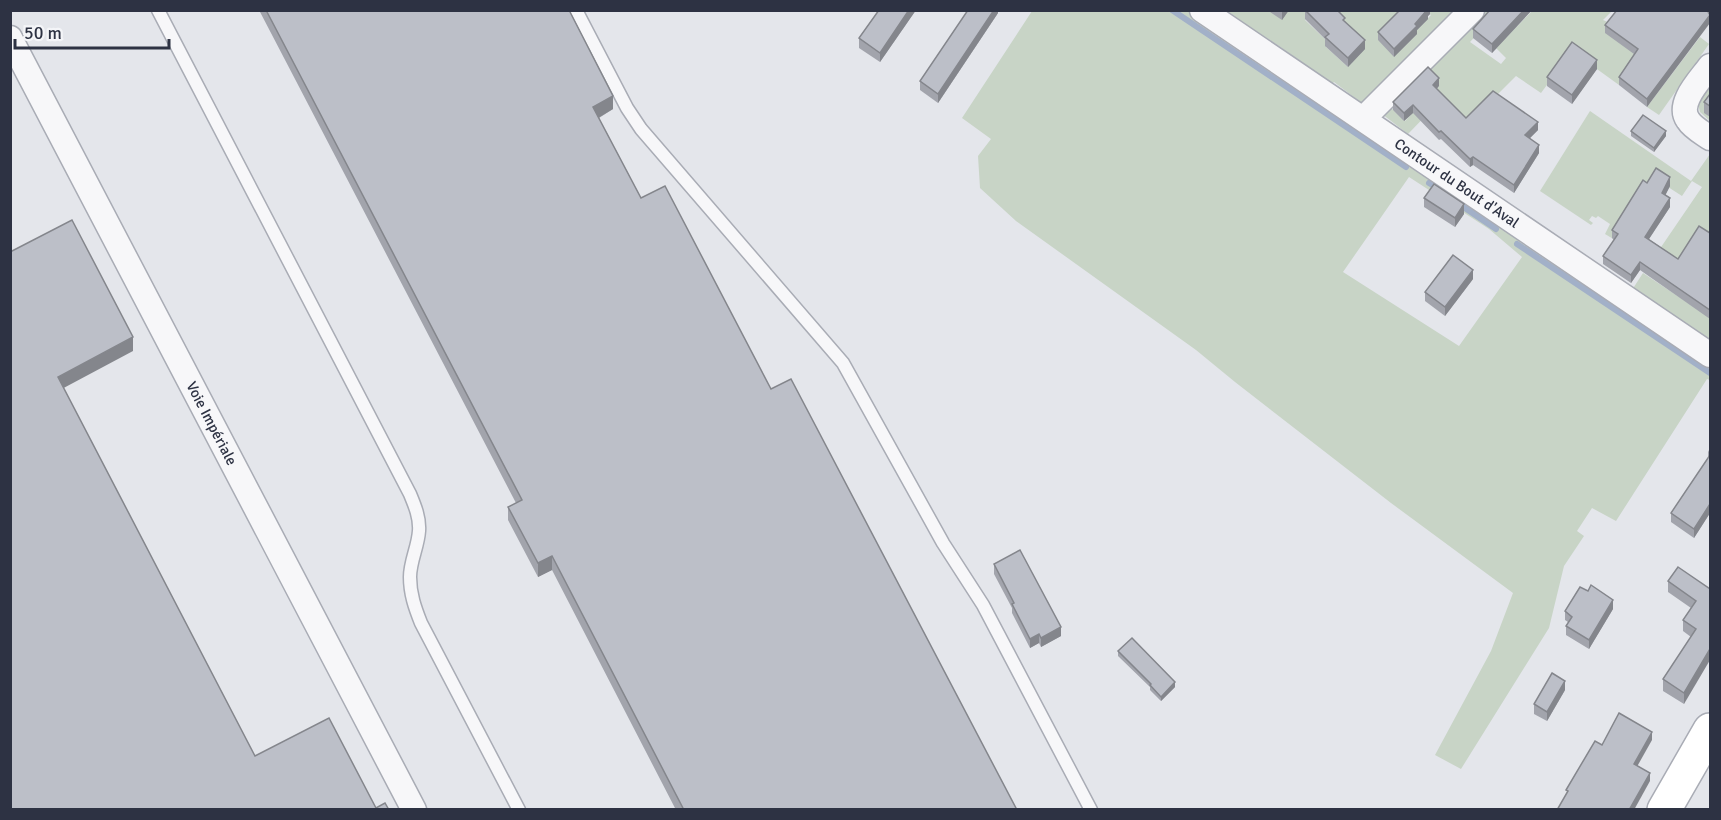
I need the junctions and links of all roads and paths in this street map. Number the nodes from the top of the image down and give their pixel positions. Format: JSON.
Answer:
{"nodes":[{"id":1,"x":158,"y":10,"type":"edge"},
{"id":2,"x":576,"y":10,"type":"edge"},
{"id":3,"x":1202,"y":10,"type":"edge"},
{"id":4,"x":1472,"y":10,"type":"edge"},
{"id":5,"x":10,"y":38,"type":"edge"},
{"id":6,"x":1710,"y":66,"type":"edge"},
{"id":7,"x":1364,"y":118,"type":"junction"},
{"id":8,"x":1710,"y":138,"type":"edge"},
{"id":9,"x":1710,"y":355,"type":"edge"},
{"id":10,"x":1710,"y":730,"type":"edge"},
{"id":11,"x":414,"y":810,"type":"edge"},
{"id":12,"x":519,"y":810,"type":"edge"},
{"id":13,"x":1091,"y":810,"type":"edge"},
{"id":14,"x":1664,"y":810,"type":"edge"}],
"edges":[{"from":1,"to":12,"type":"lane"},
{"from":2,"to":13,"type":"lane"},
{"from":3,"to":7,"type":"street","name":"Contour du Bout d'Aval"},
{"from":4,"to":7,"type":"street"},
{"from":5,"to":11,"type":"street","name":"Voie Impériale"},
{"from":6,"to":8,"type":"street"},
{"from":7,"to":9,"type":"street","name":"Contour du Bout d'Aval"},
{"from":10,"to":14,"type":"main road"}]}
